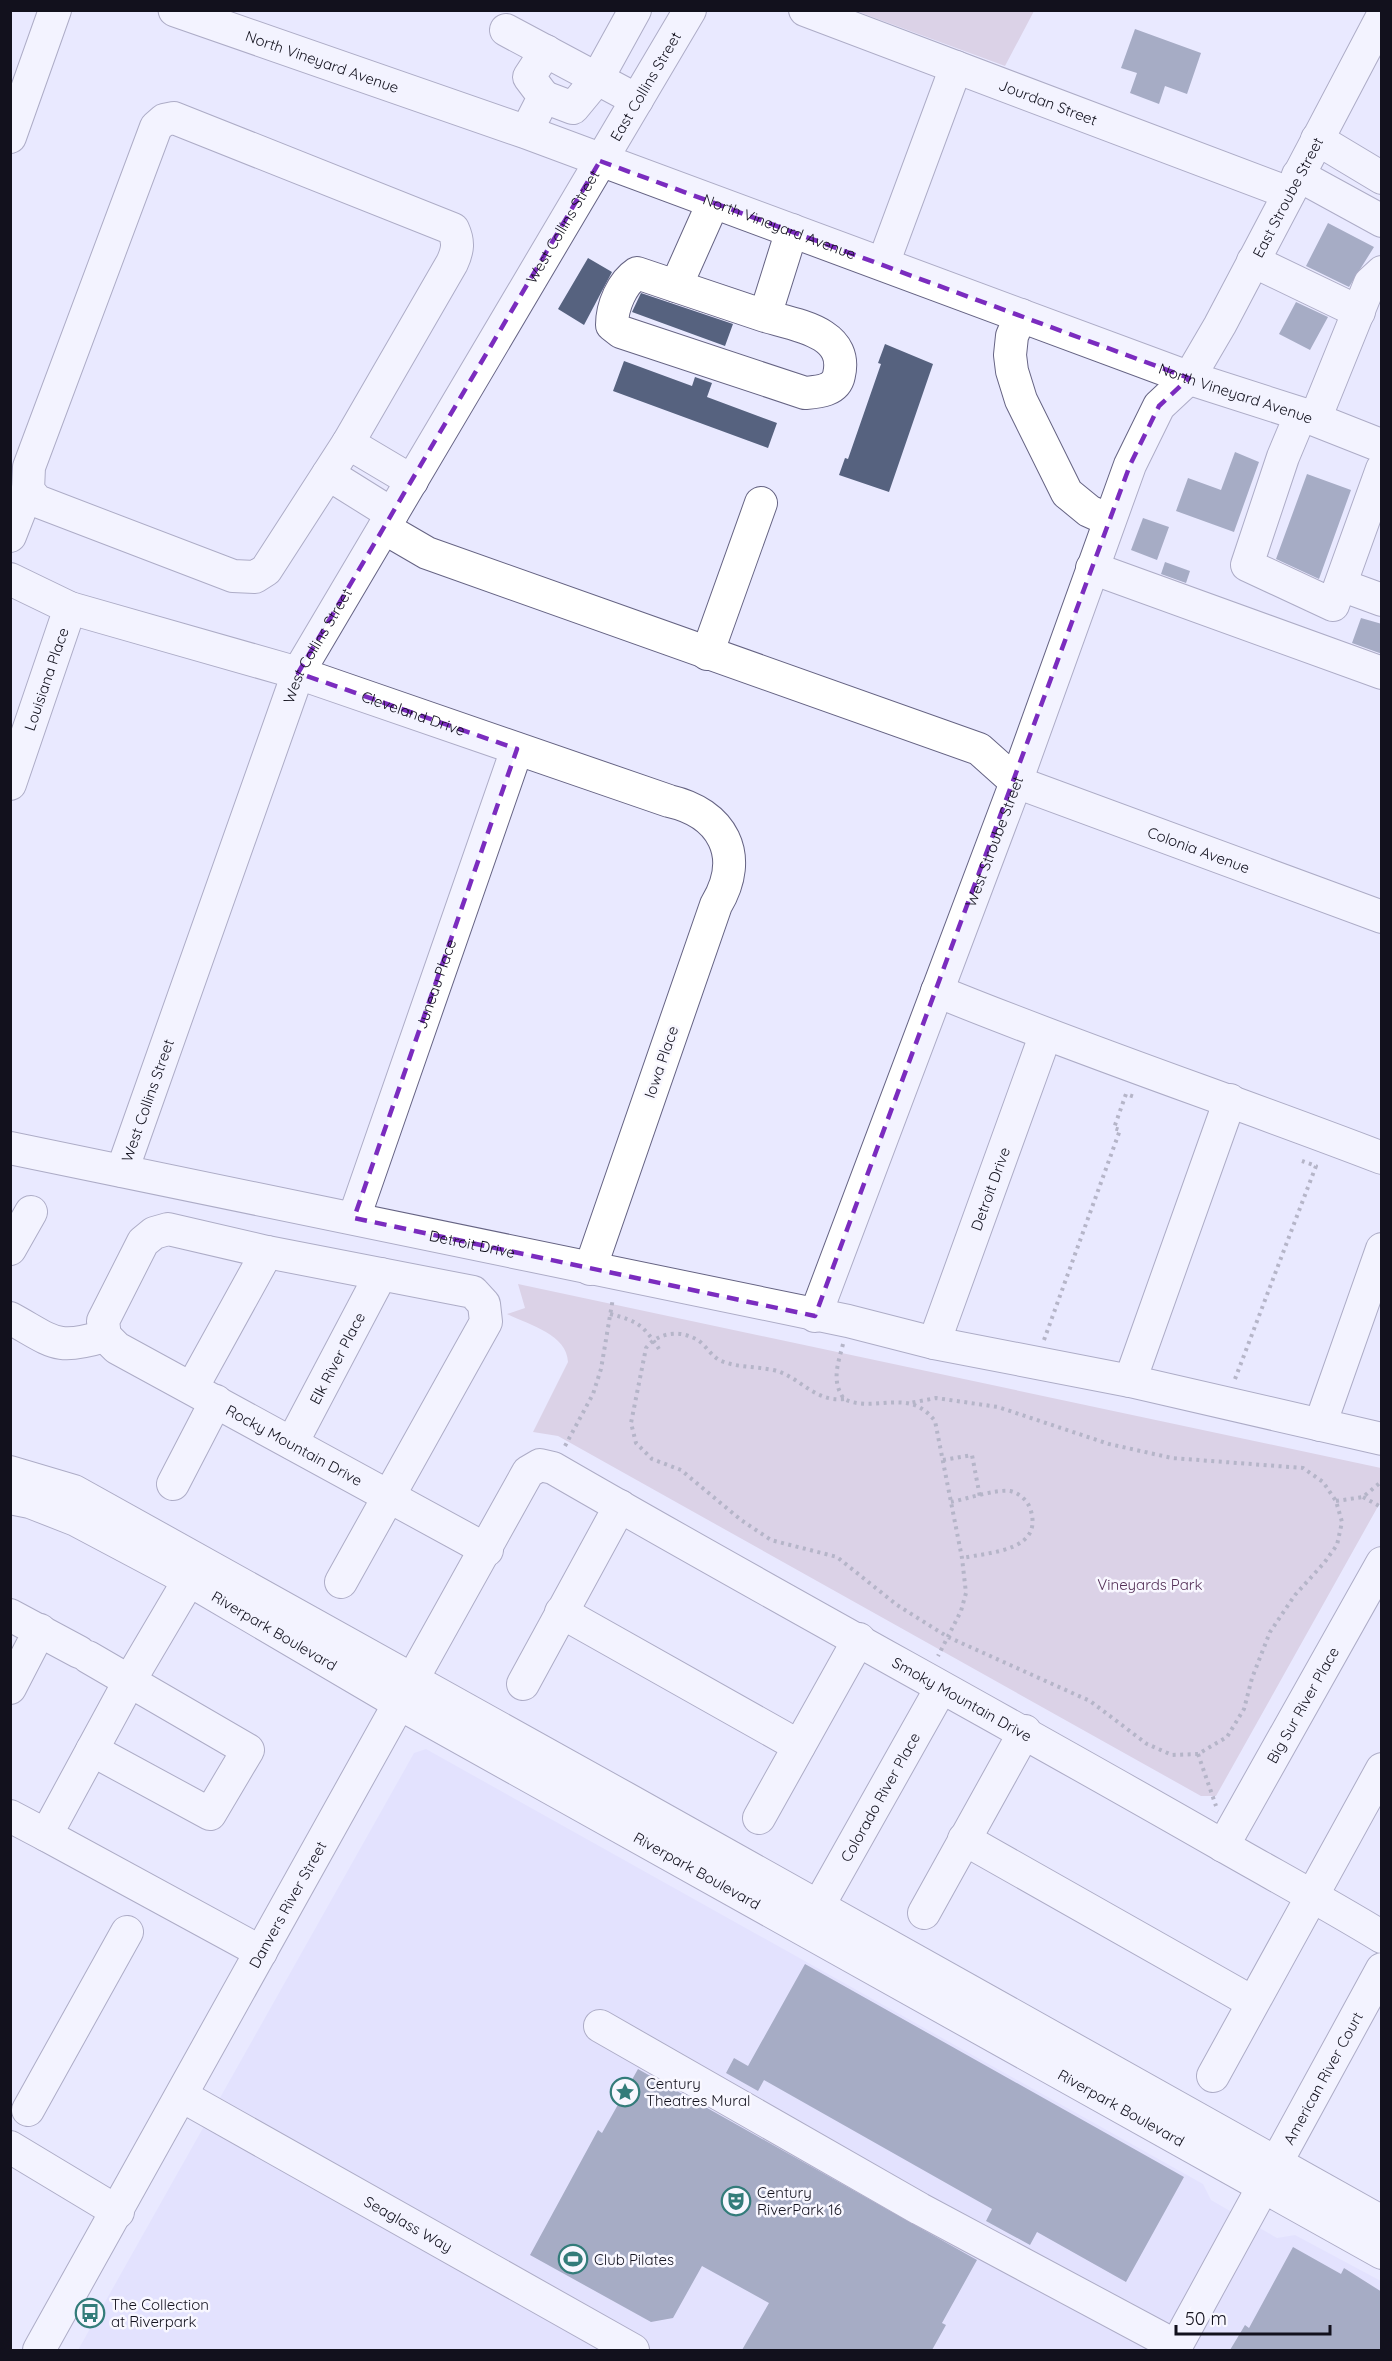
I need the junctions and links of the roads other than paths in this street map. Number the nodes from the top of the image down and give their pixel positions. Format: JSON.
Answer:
{"nodes":[{"id":1,"x":55,"y":10,"type":"edge"},
{"id":2,"x":175,"y":10,"type":"edge"},
{"id":3,"x":635,"y":10,"type":"edge"},
{"id":4,"x":805,"y":10,"type":"edge"},
{"id":5,"x":689,"y":11,"type":"edge"},
{"id":6,"x":1382,"y":17,"type":"edge"},
{"id":7,"x":506,"y":30,"type":"dead end"},
{"id":8,"x":546,"y":51,"type":"junction"},
{"id":9,"x":956,"y":67,"type":"junction"},
{"id":10,"x":597,"y":79,"type":"junction"},
{"id":11,"x":544,"y":98,"type":"junction"},
{"id":12,"x":637,"y":100,"type":"junction"},
{"id":13,"x":526,"y":132,"type":"junction"},
{"id":14,"x":10,"y":137,"type":"edge"},
{"id":15,"x":1317,"y":139,"type":"junction"},
{"id":16,"x":600,"y":161,"type":"junction"},
{"id":17,"x":1382,"y":178,"type":"edge"},
{"id":18,"x":1294,"y":184,"type":"junction"},
{"id":19,"x":713,"y":203,"type":"junction"},
{"id":20,"x":1382,"y":220,"type":"edge"},
{"id":21,"x":792,"y":230,"type":"junction"},
{"id":22,"x":1253,"y":261,"type":"junction"},
{"id":23,"x":883,"y":264,"type":"junction"},
{"id":24,"x":1382,"y":272,"type":"edge"},
{"id":25,"x":676,"y":286,"type":"junction"},
{"id":26,"x":1359,"y":312,"type":"junction"},
{"id":27,"x":1021,"y":315,"type":"junction"},
{"id":28,"x":765,"y":316,"type":"junction"},
{"id":29,"x":1189,"y":378,"type":"junction"},
{"id":30,"x":1308,"y":416,"type":"junction"},
{"id":31,"x":348,"y":443,"type":"junction"},
{"id":32,"x":1382,"y":446,"type":"edge"},
{"id":33,"x":1382,"y":469,"type":"edge"},
{"id":34,"x":328,"y":474,"type":"junction"},
{"id":35,"x":412,"y":481,"type":"junction"},
{"id":36,"x":28,"y":490,"type":"junction"},
{"id":37,"x":761,"y":503,"type":"dead end"},
{"id":38,"x":1109,"y":520,"type":"junction"},
{"id":39,"x":388,"y":521,"type":"junction"},
{"id":40,"x":10,"y":536,"type":"edge"},
{"id":41,"x":1092,"y":568,"type":"junction"},
{"id":42,"x":10,"y":579,"type":"edge"},
{"id":43,"x":1341,"y":585,"type":"junction"},
{"id":44,"x":1382,"y":600,"type":"edge"},
{"id":45,"x":70,"y":608,"type":"junction"},
{"id":46,"x":707,"y":654,"type":"junction"},
{"id":47,"x":298,"y":673,"type":"junction"},
{"id":48,"x":1382,"y":673,"type":"edge"},
{"id":49,"x":517,"y":749,"type":"junction"},
{"id":50,"x":1016,"y":782,"type":"junction"},
{"id":51,"x":10,"y":784,"type":"edge"},
{"id":52,"x":729,"y":856,"type":"joint"},
{"id":53,"x":1382,"y":917,"type":"edge"},
{"id":54,"x":937,"y":991,"type":"junction"},
{"id":55,"x":1045,"y":1036,"type":"junction"},
{"id":56,"x":1230,"y":1100,"type":"junction"},
{"id":57,"x":10,"y":1148,"type":"edge"},
{"id":58,"x":1382,"y":1158,"type":"edge"},
{"id":59,"x":122,"y":1171,"type":"junction"},
{"id":60,"x":31,"y":1212,"type":"dead end"},
{"id":61,"x":354,"y":1218,"type":"junction"},
{"id":62,"x":10,"y":1249,"type":"edge"},
{"id":63,"x":1382,"y":1249,"type":"edge"},
{"id":64,"x":267,"y":1252,"type":"junction"},
{"id":65,"x":604,"y":1272,"type":"junction"},
{"id":66,"x":381,"y":1274,"type":"junction"},
{"id":67,"x":815,"y":1316,"type":"junction"},
{"id":68,"x":10,"y":1318,"type":"edge"},
{"id":69,"x":105,"y":1336,"type":"junction"},
{"id":70,"x":934,"y":1343,"type":"junction"},
{"id":71,"x":1130,"y":1381,"type":"junction"},
{"id":72,"x":204,"y":1395,"type":"junction"},
{"id":73,"x":1320,"y":1425,"type":"junction"},
{"id":74,"x":1382,"y":1439,"type":"edge"},
{"id":75,"x":292,"y":1443,"type":"junction"},
{"id":76,"x":547,"y":1466,"type":"joint"},
{"id":77,"x":10,"y":1472,"type":"edge"},
{"id":78,"x":173,"y":1484,"type":"dead end"},
{"id":79,"x":390,"y":1495,"type":"junction"},
{"id":80,"x":10,"y":1498,"type":"edge"},
{"id":81,"x":620,"y":1506,"type":"junction"},
{"id":82,"x":487,"y":1550,"type":"junction"},
{"id":83,"x":1382,"y":1563,"type":"edge"},
{"id":84,"x":189,"y":1580,"type":"junction"},
{"id":85,"x":340,"y":1582,"type":"dead end"},
{"id":86,"x":561,"y":1612,"type":"junction"},
{"id":87,"x":10,"y":1615,"type":"edge"},
{"id":88,"x":40,"y":1630,"type":"junction"},
{"id":89,"x":859,"y":1639,"type":"junction"},
{"id":90,"x":130,"y":1680,"type":"junction"},
{"id":91,"x":934,"y":1683,"type":"junction"},
{"id":92,"x":523,"y":1684,"type":"dead end"},
{"id":93,"x":10,"y":1688,"type":"edge"},
{"id":94,"x":406,"y":1692,"type":"junction"},
{"id":95,"x":1025,"y":1731,"type":"junction"},
{"id":96,"x":799,"y":1746,"type":"junction"},
{"id":97,"x":92,"y":1750,"type":"junction"},
{"id":98,"x":1382,"y":1769,"type":"edge"},
{"id":99,"x":10,"y":1816,"type":"edge"},
{"id":100,"x":759,"y":1818,"type":"dead end"},
{"id":101,"x":46,"y":1835,"type":"junction"},
{"id":102,"x":964,"y":1839,"type":"junction"},
{"id":103,"x":1223,"y":1846,"type":"junction"},
{"id":104,"x":150,"y":1891,"type":"junction"},
{"id":105,"x":1312,"y":1894,"type":"junction"},
{"id":106,"x":819,"y":1905,"type":"junction"},
{"id":107,"x":924,"y":1913,"type":"dead end"},
{"id":108,"x":1382,"y":1937,"type":"edge"},
{"id":109,"x":261,"y":1952,"type":"junction"},
{"id":110,"x":1382,"y":1969,"type":"edge"},
{"id":111,"x":1252,"y":2002,"type":"junction"},
{"id":112,"x":600,"y":2026,"type":"dead end"},
{"id":113,"x":1213,"y":2076,"type":"dead end"},
{"id":114,"x":182,"y":2097,"type":"junction"},
{"id":115,"x":21,"y":2124,"type":"edge"},
{"id":116,"x":10,"y":2147,"type":"edge"},
{"id":117,"x":1269,"y":2173,"type":"junction"},
{"id":118,"x":118,"y":2212,"type":"junction"},
{"id":119,"x":1382,"y":2222,"type":"edge"},
{"id":120,"x":1382,"y":2253,"type":"edge"},
{"id":121,"x":1175,"y":2348,"type":"edge"},
{"id":122,"x":39,"y":2350,"type":"edge"},
{"id":123,"x":633,"y":2350,"type":"edge"}],
"edges":[{"from":1,"to":14,"type":"street"},
{"from":2,"to":13,"type":"main road","name":"North Vineyard Avenue"},
{"from":3,"to":10,"type":"street"},
{"from":4,"to":9,"type":"street","name":"Jourdan Street"},
{"from":5,"to":12,"type":"street","name":"East Collins Street"},
{"from":6,"to":15,"type":"street","name":"East Stroube Street"},
{"from":7,"to":8,"type":"street"},
{"from":8,"to":10,"type":"street"},
{"from":8,"to":11,"type":"street"},
{"from":9,"to":18,"type":"street","name":"Jourdan Street"},
{"from":9,"to":23,"type":"street"},
{"from":10,"to":11,"type":"street"},
{"from":10,"to":12,"type":"street"},
{"from":11,"to":13,"type":"street"},
{"from":12,"to":16,"type":"street","name":"East Collins Street"},
{"from":13,"to":16,"type":"main road","name":"North Vineyard Avenue"},
{"from":15,"to":17,"type":"street"},
{"from":15,"to":18,"type":"street","name":"East Stroube Street"},
{"from":16,"to":19,"type":"main road","name":"North Vineyard Avenue"},
{"from":16,"to":35,"type":"street","name":"West Collins Street"},
{"from":18,"to":20,"type":"street","name":"Jourdan Street"},
{"from":18,"to":22,"type":"street","name":"East Stroube Street"},
{"from":19,"to":21,"type":"main road","name":"North Vineyard Avenue"},
{"from":19,"to":25,"type":"street"},
{"from":21,"to":23,"type":"main road","name":"North Vineyard Avenue"},
{"from":21,"to":28,"type":"street"},
{"from":22,"to":26,"type":"street"},
{"from":22,"to":29,"type":"street","name":"East Stroube Street"},
{"from":23,"to":27,"type":"main road","name":"North Vineyard Avenue"},
{"from":24,"to":26,"type":"street"},
{"from":25,"to":28,"type":"street"},
{"from":25,"to":28,"type":"street"},
{"from":26,"to":30,"type":"street"},
{"from":27,"to":29,"type":"main road","name":"North Vineyard Avenue"},
{"from":27,"to":38,"type":"street"},
{"from":29,"to":30,"type":"main road","name":"North Vineyard Avenue"},
{"from":29,"to":38,"type":"street","name":"West Stroube Street"},
{"from":30,"to":32,"type":"main road","name":"North Vineyard Avenue"},
{"from":30,"to":43,"type":"street"},
{"from":31,"to":34,"type":"street"},
{"from":31,"to":35,"type":"street"},
{"from":31,"to":36,"type":"street"},
{"from":33,"to":43,"type":"street"},
{"from":34,"to":36,"type":"street"},
{"from":34,"to":39,"type":"street"},
{"from":35,"to":39,"type":"street","name":"West Collins Street"},
{"from":36,"to":40,"type":"street"},
{"from":37,"to":46,"type":"street"},
{"from":38,"to":41,"type":"street","name":"West Stroube Street"},
{"from":39,"to":46,"type":"street"},
{"from":39,"to":47,"type":"street","name":"West Collins Street"},
{"from":41,"to":48,"type":"street"},
{"from":41,"to":50,"type":"street","name":"West Stroube Street"},
{"from":42,"to":45,"type":"street","name":"Cleveland Drive"},
{"from":43,"to":44,"type":"street"},
{"from":45,"to":47,"type":"street","name":"Cleveland Drive"},
{"from":45,"to":51,"type":"street","name":"Louisiana Place"},
{"from":46,"to":50,"type":"street"},
{"from":47,"to":49,"type":"street","name":"Cleveland Drive"},
{"from":47,"to":59,"type":"street","name":"West Collins Street"},
{"from":49,"to":52,"type":"street","name":"Cleveland Drive"},
{"from":49,"to":61,"type":"street","name":"Juneau Place"},
{"from":50,"to":53,"type":"street","name":"Colonia Avenue"},
{"from":50,"to":54,"type":"street","name":"West Stroube Street"},
{"from":52,"to":65,"type":"street","name":"Iowa Place"},
{"from":54,"to":55,"type":"street"},
{"from":54,"to":67,"type":"street","name":"West Stroube Street"},
{"from":55,"to":56,"type":"street"},
{"from":55,"to":70,"type":"street","name":"Detroit Drive"},
{"from":56,"to":58,"type":"street"},
{"from":56,"to":71,"type":"street"},
{"from":57,"to":59,"type":"street","name":"Detroit Drive"},
{"from":59,"to":61,"type":"street","name":"Detroit Drive"},
{"from":60,"to":62,"type":"street"},
{"from":61,"to":65,"type":"street","name":"Detroit Drive"},
{"from":63,"to":73,"type":"street"},
{"from":64,"to":66,"type":"street"},
{"from":64,"to":69,"type":"street"},
{"from":64,"to":72,"type":"street"},
{"from":65,"to":67,"type":"street","name":"Detroit Drive"},
{"from":66,"to":75,"type":"street","name":"Elk River Place"},
{"from":66,"to":79,"type":"street"},
{"from":67,"to":70,"type":"street","name":"Detroit Drive"},
{"from":68,"to":69,"type":"street"},
{"from":69,"to":72,"type":"street","name":"Rocky Mountain Drive"},
{"from":70,"to":71,"type":"street","name":"Detroit Drive"},
{"from":71,"to":73,"type":"street","name":"Detroit Drive"},
{"from":72,"to":75,"type":"street","name":"Rocky Mountain Drive"},
{"from":72,"to":78,"type":"street"},
{"from":73,"to":74,"type":"street","name":"Detroit Drive"},
{"from":75,"to":79,"type":"street","name":"Rocky Mountain Drive"},
{"from":76,"to":81,"type":"street","name":"Smoky Mountain Drive"},
{"from":76,"to":82,"type":"street","name":"Danvers River Street"},
{"from":77,"to":94,"type":"street","name":"Riverpark Boulevard"},
{"from":79,"to":82,"type":"street","name":"Rocky Mountain Drive"},
{"from":79,"to":85,"type":"street"},
{"from":80,"to":84,"type":"street","name":"Riverpark Boulevard"},
{"from":81,"to":86,"type":"street"},
{"from":81,"to":89,"type":"street","name":"Smoky Mountain Drive"},
{"from":82,"to":94,"type":"street","name":"Danvers River Street"},
{"from":83,"to":103,"type":"street","name":"Big Sur River Place"},
{"from":84,"to":90,"type":"street"},
{"from":84,"to":94,"type":"street","name":"Riverpark Boulevard"},
{"from":86,"to":92,"type":"street"},
{"from":86,"to":96,"type":"street"},
{"from":87,"to":88,"type":"street"},
{"from":88,"to":90,"type":"street"},
{"from":88,"to":93,"type":"street"},
{"from":89,"to":91,"type":"street","name":"Smoky Mountain Drive"},
{"from":89,"to":96,"type":"street"},
{"from":90,"to":97,"type":"street"},
{"from":90,"to":97,"type":"street"},
{"from":91,"to":95,"type":"street","name":"Smoky Mountain Drive"},
{"from":91,"to":106,"type":"street","name":"Colorado River Place"},
{"from":94,"to":106,"type":"street","name":"Riverpark Boulevard"},
{"from":94,"to":109,"type":"street","name":"Danvers River Street"},
{"from":94,"to":117,"type":"street","name":"Riverpark Boulevard"},
{"from":95,"to":102,"type":"street"},
{"from":95,"to":103,"type":"street","name":"Smoky Mountain Drive"},
{"from":96,"to":100,"type":"street"},
{"from":97,"to":101,"type":"street"},
{"from":98,"to":105,"type":"street"},
{"from":99,"to":101,"type":"street"},
{"from":101,"to":104,"type":"street"},
{"from":102,"to":107,"type":"street"},
{"from":102,"to":111,"type":"street"},
{"from":103,"to":105,"type":"street","name":"Smoky Mountain Drive"},
{"from":104,"to":109,"type":"street"},
{"from":104,"to":115,"type":"street"},
{"from":105,"to":108,"type":"street","name":"Smoky Mountain Drive"},
{"from":105,"to":111,"type":"street"},
{"from":106,"to":117,"type":"street","name":"Riverpark Boulevard"},
{"from":109,"to":114,"type":"street","name":"Danvers River Street"},
{"from":110,"to":117,"type":"street","name":"American River Court"},
{"from":111,"to":113,"type":"street"},
{"from":112,"to":121,"type":"street"},
{"from":114,"to":118,"type":"street","name":"Danvers River Street"},
{"from":114,"to":123,"type":"street","name":"Seaglass Way"},
{"from":116,"to":118,"type":"street"},
{"from":117,"to":119,"type":"street","name":"Riverpark Boulevard"},
{"from":117,"to":120,"type":"street","name":"Riverpark Boulevard"},
{"from":117,"to":121,"type":"street","name":"American River Court"},
{"from":118,"to":122,"type":"street","name":"Danvers River Street"}]}
